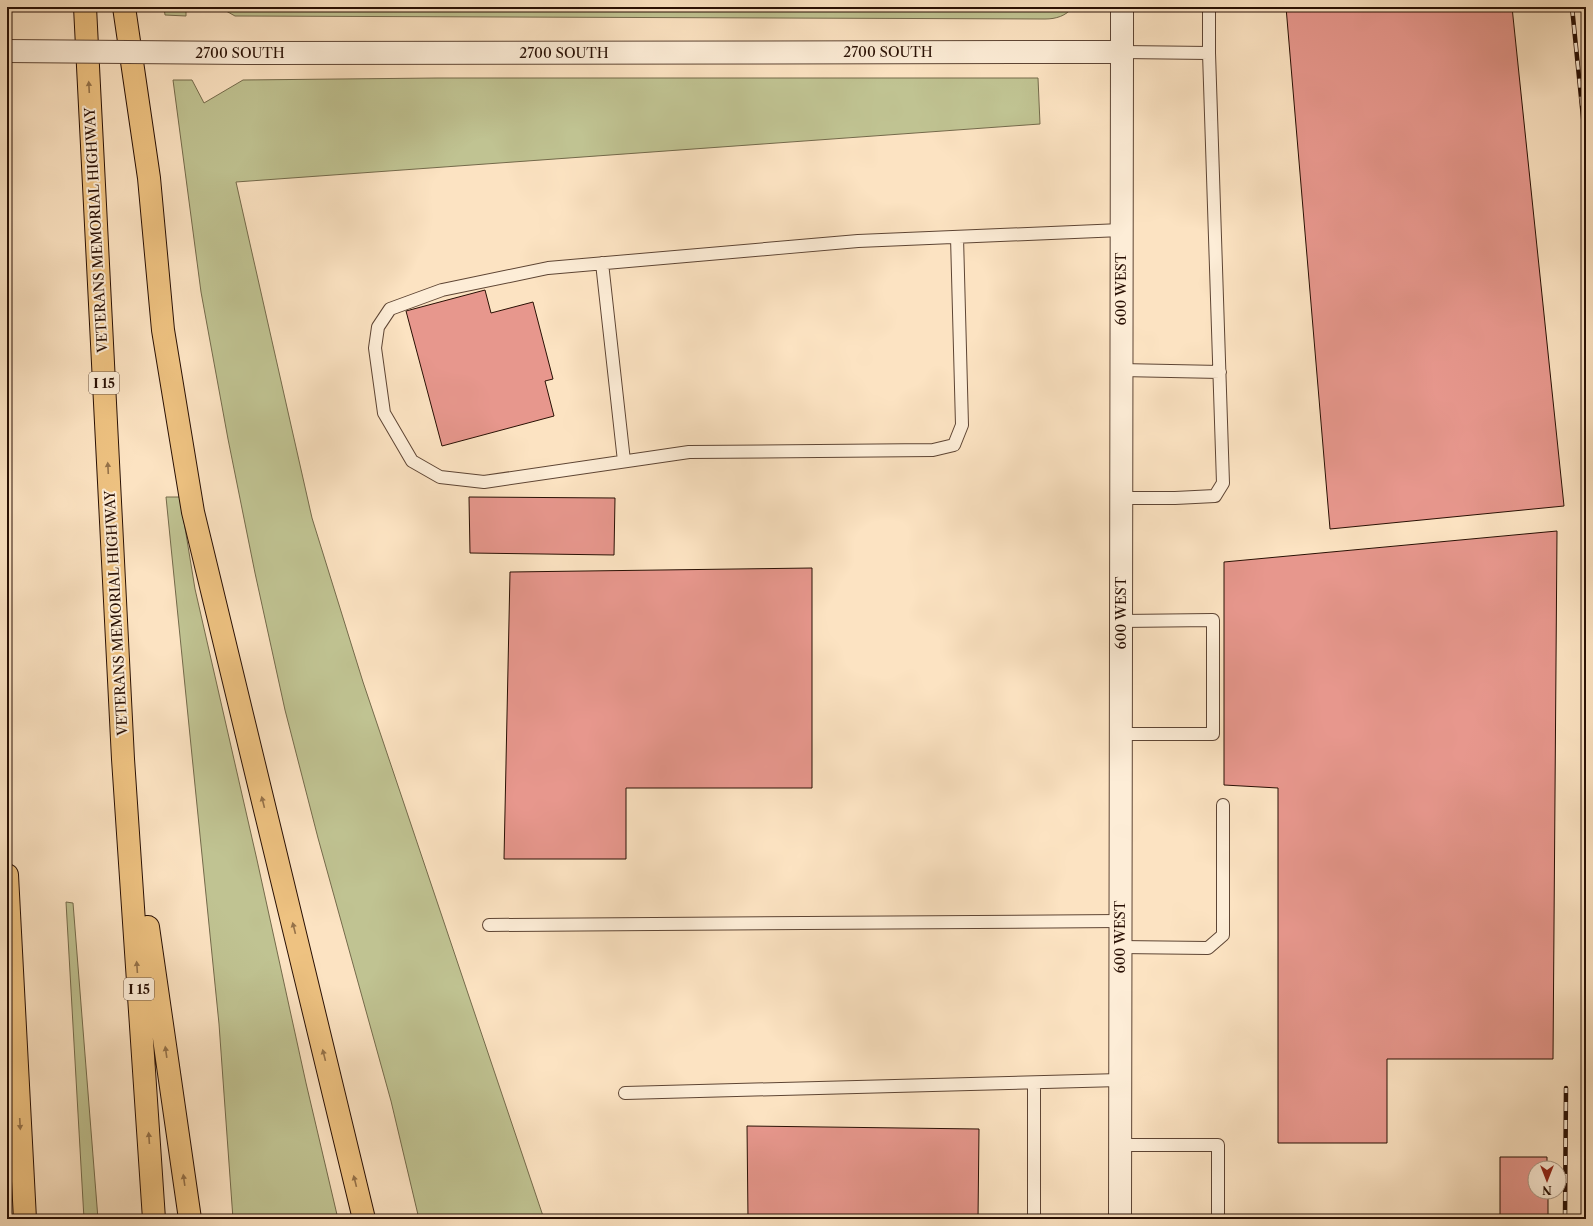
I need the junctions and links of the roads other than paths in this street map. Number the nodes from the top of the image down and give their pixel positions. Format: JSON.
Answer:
{"nodes":[{"id":1,"x":85,"y":7,"type":"edge"},
{"id":2,"x":124,"y":7,"type":"edge"},
{"id":3,"x":1122,"y":7,"type":"edge"},
{"id":4,"x":1209,"y":7,"type":"edge"},
{"id":5,"x":7,"y":51,"type":"edge"},
{"id":6,"x":1122,"y":52,"type":"junction"},
{"id":7,"x":1209,"y":52,"type":"junction"},
{"id":8,"x":1121,"y":230,"type":"junction"},
{"id":9,"x":957,"y":237,"type":"junction"},
{"id":10,"x":602,"y":263,"type":"junction"},
{"id":11,"x":1121,"y":370,"type":"junction"},
{"id":12,"x":1220,"y":372,"type":"junction"},
{"id":13,"x":624,"y":461,"type":"junction"},
{"id":14,"x":1121,"y":498,"type":"junction"},
{"id":15,"x":1121,"y":621,"type":"junction"},
{"id":16,"x":1121,"y":734,"type":"junction"},
{"id":17,"x":123,"y":759,"type":"junction"},
{"id":18,"x":1223,"y":805,"type":"dead end"},
{"id":19,"x":7,"y":875,"type":"edge"},
{"id":20,"x":1120,"y":921,"type":"junction"},
{"id":21,"x":490,"y":924,"type":"dead end"},
{"id":22,"x":1120,"y":947,"type":"junction"},
{"id":23,"x":1120,"y":1080,"type":"junction"},
{"id":24,"x":1034,"y":1083,"type":"junction"},
{"id":25,"x":625,"y":1093,"type":"dead end"},
{"id":26,"x":1120,"y":1145,"type":"junction"},
{"id":27,"x":25,"y":1219,"type":"edge"},
{"id":28,"x":154,"y":1219,"type":"edge"},
{"id":29,"x":190,"y":1219,"type":"edge"},
{"id":30,"x":364,"y":1219,"type":"edge"},
{"id":31,"x":1034,"y":1219,"type":"edge"},
{"id":32,"x":1120,"y":1219,"type":"edge"},
{"id":33,"x":1218,"y":1219,"type":"edge"}],
"edges":[{"from":17,"to":1,"type":"highway","name":"VETERANS MEMORIAL HIGHWAY","number":"I 15","one_way":true},
{"from":30,"to":2,"type":"highway","one_way":true},
{"from":3,"to":6,"type":"street","name":"600 WEST"},
{"from":4,"to":7,"type":"lane"},
{"from":5,"to":6,"type":"street","name":"2700 SOUTH","bridge":true},
{"from":6,"to":7,"type":"lane"},
{"from":6,"to":8,"type":"street","name":"600 WEST"},
{"from":7,"to":12,"type":"lane"},
{"from":8,"to":9,"type":"lane"},
{"from":8,"to":11,"type":"street","name":"600 WEST"},
{"from":9,"to":10,"type":"lane"},
{"from":9,"to":13,"type":"lane"},
{"from":10,"to":13,"type":"lane"},
{"from":10,"to":13,"type":"lane"},
{"from":11,"to":12,"type":"lane"},
{"from":11,"to":14,"type":"street","name":"600 WEST"},
{"from":12,"to":14,"type":"lane"},
{"from":14,"to":15,"type":"street","name":"600 WEST"},
{"from":15,"to":16,"type":"street","name":"600 WEST"},
{"from":15,"to":16,"type":"lane"},
{"from":16,"to":20,"type":"street","name":"600 WEST"},
{"from":28,"to":17,"type":"highway","name":"VETERANS MEMORIAL HIGHWAY","number":"I 15","one_way":true},
{"from":29,"to":17,"type":"highway","one_way":true},
{"from":18,"to":22,"type":"lane"},
{"from":19,"to":27,"type":"highway","one_way":true},
{"from":20,"to":21,"type":"lane"},
{"from":20,"to":22,"type":"street","name":"600 WEST"},
{"from":22,"to":23,"type":"street","name":"600 WEST"},
{"from":23,"to":24,"type":"lane"},
{"from":23,"to":26,"type":"street","name":"600 WEST"},
{"from":24,"to":25,"type":"lane"},
{"from":24,"to":31,"type":"lane"},
{"from":26,"to":32,"type":"street","name":"600 WEST"},
{"from":26,"to":33,"type":"lane"}]}
